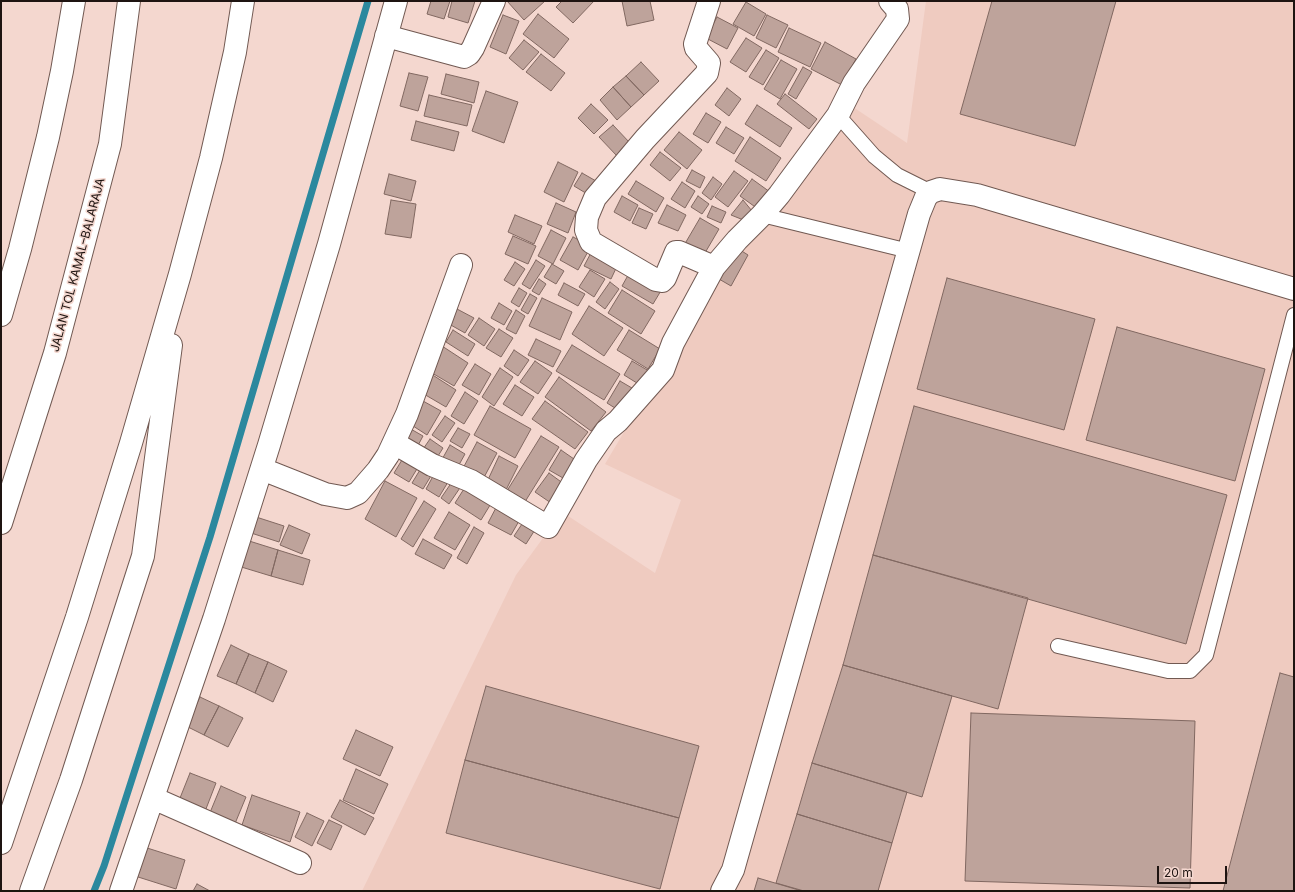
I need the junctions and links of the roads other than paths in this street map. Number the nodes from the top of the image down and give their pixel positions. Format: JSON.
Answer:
{"nodes":[{"id":1,"x":74,"y":1,"type":"edge"},
{"id":2,"x":130,"y":1,"type":"edge"},
{"id":3,"x":243,"y":1,"type":"edge"},
{"id":4,"x":396,"y":1,"type":"edge"},
{"id":5,"x":494,"y":1,"type":"edge"},
{"id":6,"x":709,"y":1,"type":"edge"},
{"id":7,"x":890,"y":1,"type":"edge"},
{"id":8,"x":386,"y":36,"type":"junction"},
{"id":9,"x":843,"y":120,"type":"dead end"},
{"id":10,"x":931,"y":192,"type":"junction"},
{"id":11,"x":762,"y":215,"type":"junction"},
{"id":12,"x":909,"y":251,"type":"junction"},
{"id":13,"x":461,"y":265,"type":"dead end"},
{"id":14,"x":714,"y":267,"type":"junction"},
{"id":15,"x":180,"y":274,"type":"junction"},
{"id":16,"x":1294,"y":289,"type":"edge"},
{"id":17,"x":1,"y":315,"type":"edge"},
{"id":18,"x":1294,"y":315,"type":"edge"},
{"id":19,"x":394,"y":443,"type":"junction"},
{"id":20,"x":262,"y":469,"type":"junction"},
{"id":21,"x":1,"y":523,"type":"edge"},
{"id":22,"x":1058,"y":646,"type":"dead end"},
{"id":23,"x":153,"y":798,"type":"junction"},
{"id":24,"x":1,"y":843,"type":"edge"},
{"id":25,"x":300,"y":863,"type":"dead end"},
{"id":26,"x":31,"y":891,"type":"edge"},
{"id":27,"x":121,"y":891,"type":"edge"},
{"id":28,"x":722,"y":891,"type":"edge"}],
"edges":[{"from":1,"to":17,"type":"main road"},
{"from":2,"to":21,"type":"main road","name":"JALAN TOL KAMAL–BALARAJA"},
{"from":3,"to":15,"type":"main road"},
{"from":4,"to":8,"type":"main road"},
{"from":5,"to":8,"type":"main road"},
{"from":6,"to":14,"type":"main road"},
{"from":7,"to":11,"type":"main road"},
{"from":8,"to":20,"type":"main road"},
{"from":9,"to":10,"type":"lane"},
{"from":10,"to":12,"type":"main road"},
{"from":10,"to":16,"type":"main road"},
{"from":11,"to":12,"type":"lane"},
{"from":11,"to":14,"type":"main road"},
{"from":12,"to":28,"type":"main road"},
{"from":13,"to":19,"type":"main road"},
{"from":14,"to":19,"type":"main road"},
{"from":15,"to":24,"type":"main road"},
{"from":15,"to":26,"type":"main road"},
{"from":18,"to":22,"type":"lane"},
{"from":19,"to":20,"type":"main road"},
{"from":20,"to":23,"type":"main road"},
{"from":23,"to":25,"type":"main road"},
{"from":23,"to":27,"type":"main road"}]}
